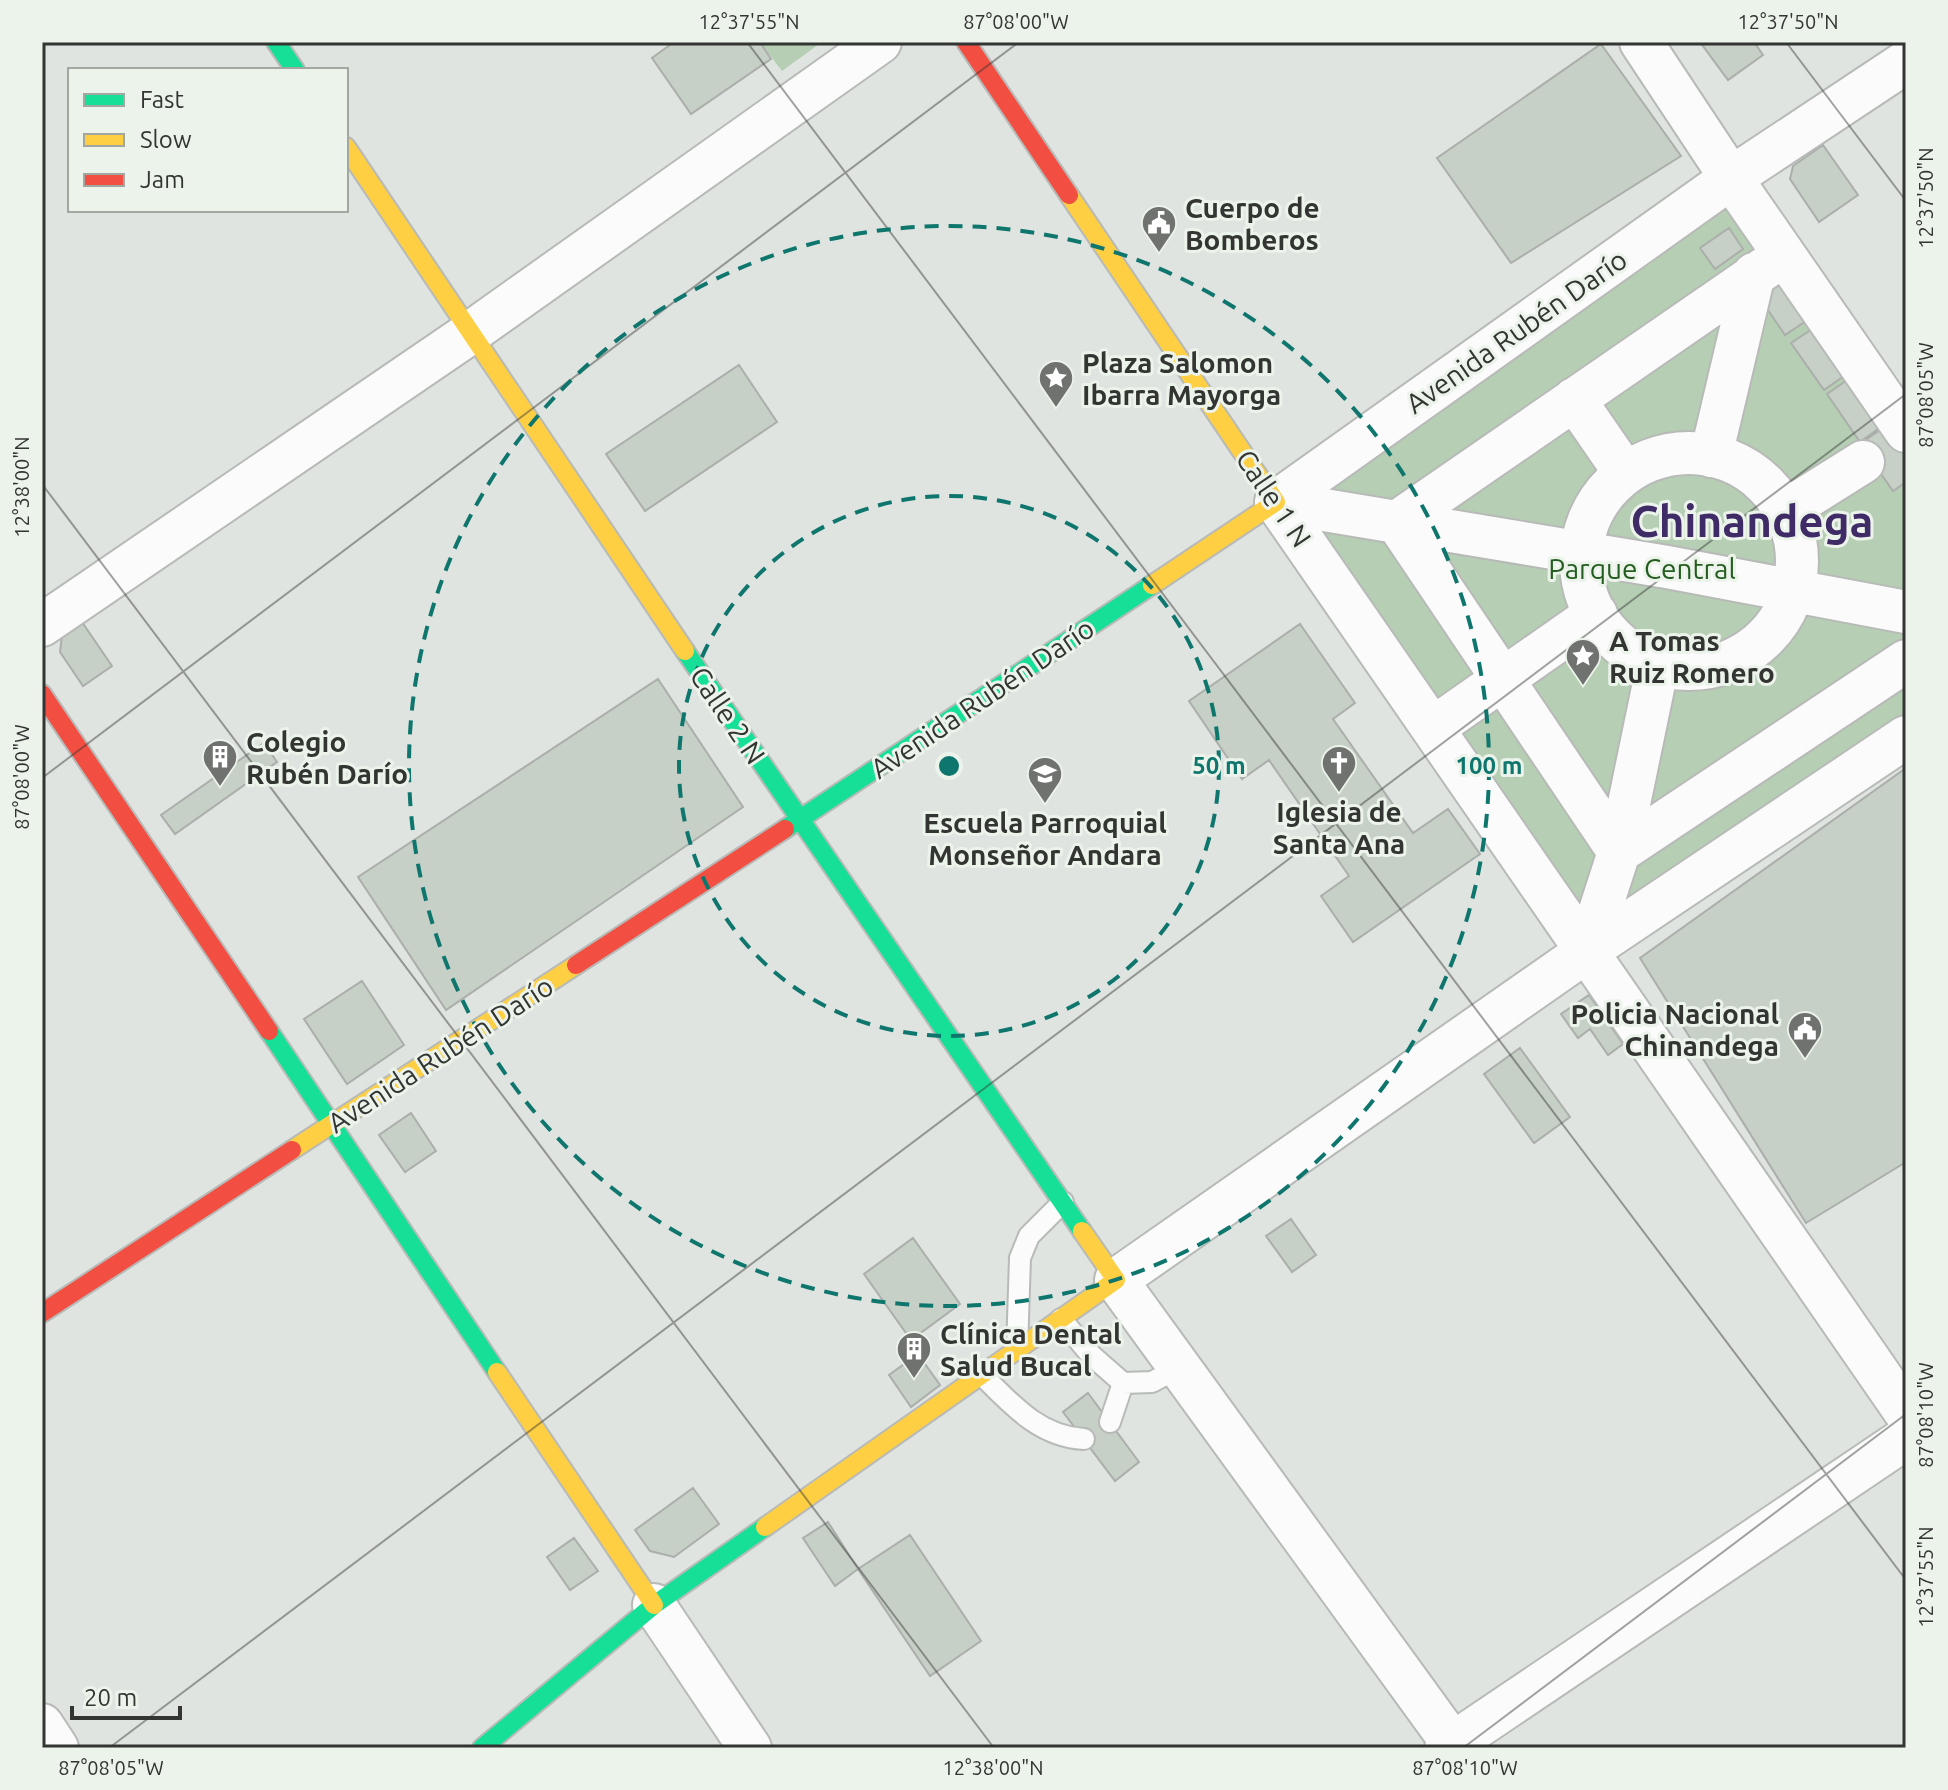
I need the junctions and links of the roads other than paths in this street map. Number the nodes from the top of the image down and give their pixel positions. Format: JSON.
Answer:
{"nodes":[{"id":1,"x":276,"y":42,"type":"edge"},
{"id":2,"x":880,"y":42,"type":"edge"},
{"id":3,"x":966,"y":42,"type":"edge"},
{"id":4,"x":1641,"y":42,"type":"edge"},
{"id":5,"x":1906,"y":62,"type":"edge"},
{"id":6,"x":294,"y":68,"type":"edge"},
{"id":7,"x":348,"y":150,"type":"edge"},
{"id":8,"x":1731,"y":178,"type":"junction"},
{"id":9,"x":1769,"y":265,"type":"junction"},
{"id":10,"x":470,"y":333,"type":"junction"},
{"id":11,"x":1574,"y":399,"type":"junction"},
{"id":12,"x":1906,"y":431,"type":"edge"},
{"id":13,"x":1711,"y":456,"type":"junction"},
{"id":14,"x":1863,"y":462,"type":"dead end"},
{"id":15,"x":1625,"y":473,"type":"junction"},
{"id":16,"x":1276,"y":502,"type":"junction"},
{"id":17,"x":1785,"y":511,"type":"junction"},
{"id":18,"x":1397,"y":522,"type":"junction"},
{"id":19,"x":1582,"y":553,"type":"junction"},
{"id":20,"x":1793,"y":590,"type":"junction"},
{"id":21,"x":1906,"y":612,"type":"edge"},
{"id":22,"x":1596,"y":614,"type":"junction"},
{"id":23,"x":42,"y":625,"type":"edge"},
{"id":24,"x":1906,"y":661,"type":"edge"},
{"id":25,"x":1658,"y":664,"type":"junction"},
{"id":26,"x":1503,"y":678,"type":"junction"},
{"id":27,"x":42,"y":694,"type":"edge"},
{"id":28,"x":1433,"y":728,"type":"junction"},
{"id":29,"x":1906,"y":737,"type":"edge"},
{"id":30,"x":799,"y":820,"type":"junction"},
{"id":31,"x":1619,"y":852,"type":"junction"},
{"id":32,"x":1587,"y":951,"type":"junction"},
{"id":33,"x":334,"y":1123,"type":"junction"},
{"id":34,"x":1063,"y":1202,"type":"junction"},
{"id":35,"x":1116,"y":1280,"type":"junction"},
{"id":36,"x":42,"y":1313,"type":"edge"},
{"id":37,"x":1061,"y":1319,"type":"junction"},
{"id":38,"x":1017,"y":1350,"type":"junction"},
{"id":39,"x":1178,"y":1368,"type":"junction"},
{"id":40,"x":982,"y":1375,"type":"junction"},
{"id":41,"x":1123,"y":1383,"type":"junction"},
{"id":42,"x":1906,"y":1413,"type":"edge"},
{"id":43,"x":1110,"y":1422,"type":"dead end"},
{"id":44,"x":1906,"y":1438,"type":"edge"},
{"id":45,"x":1084,"y":1439,"type":"dead end"},
{"id":46,"x":654,"y":1605,"type":"junction"},
{"id":47,"x":42,"y":1725,"type":"edge"},
{"id":48,"x":1452,"y":1747,"type":"edge"},
{"id":49,"x":57,"y":1748,"type":"edge"},
{"id":50,"x":482,"y":1748,"type":"edge"},
{"id":51,"x":750,"y":1748,"type":"edge"}],
"edges":[{"from":1,"to":6,"type":"street"},
{"from":2,"to":10,"type":"street"},
{"from":3,"to":16,"type":"street","name":"Calle 1 N"},
{"from":4,"to":8,"type":"street"},
{"from":5,"to":8,"type":"street","name":"Avenida Rubén Darío"},
{"from":7,"to":10,"type":"street","name":"Calle 2 N"},
{"from":8,"to":9,"type":"street"},
{"from":8,"to":16,"type":"street","name":"Avenida Rubén Darío"},
{"from":9,"to":11,"type":"street"},
{"from":9,"to":12,"type":"street"},
{"from":9,"to":13,"type":"street"},
{"from":10,"to":23,"type":"street"},
{"from":10,"to":30,"type":"street","name":"Calle 2 N"},
{"from":11,"to":15,"type":"street"},
{"from":11,"to":18,"type":"street"},
{"from":13,"to":15,"type":"street"},
{"from":13,"to":17,"type":"street"},
{"from":14,"to":17,"type":"street"},
{"from":15,"to":19,"type":"street"},
{"from":16,"to":18,"type":"street"},
{"from":16,"to":28,"type":"street","name":"Calle 1 N"},
{"from":16,"to":30,"type":"street","name":"Avenida Rubén Darío"},
{"from":17,"to":20,"type":"street"},
{"from":18,"to":19,"type":"street"},
{"from":18,"to":26,"type":"street"},
{"from":19,"to":20,"type":"street"},
{"from":19,"to":22,"type":"street"},
{"from":20,"to":21,"type":"street"},
{"from":20,"to":25,"type":"street"},
{"from":22,"to":25,"type":"street"},
{"from":22,"to":26,"type":"street"},
{"from":24,"to":31,"type":"street"},
{"from":25,"to":31,"type":"street"},
{"from":26,"to":28,"type":"street"},
{"from":26,"to":31,"type":"street"},
{"from":27,"to":33,"type":"street"},
{"from":28,"to":32,"type":"street","name":"Calle 1 N"},
{"from":29,"to":32,"type":"street"},
{"from":30,"to":33,"type":"street","name":"Avenida Rubén Darío"},
{"from":30,"to":34,"type":"street","name":"Calle 2 N"},
{"from":31,"to":32,"type":"street"},
{"from":32,"to":35,"type":"street"},
{"from":32,"to":42,"type":"street","name":"Calle 1 N"},
{"from":33,"to":36,"type":"street","name":"Avenida Rubén Darío"},
{"from":33,"to":46,"type":"street"},
{"from":34,"to":35,"type":"street","name":"Calle 2 N"},
{"from":34,"to":38,"type":"lane"},
{"from":35,"to":37,"type":"street"},
{"from":35,"to":39,"type":"street"},
{"from":37,"to":38,"type":"street"},
{"from":37,"to":41,"type":"lane"},
{"from":38,"to":40,"type":"street"},
{"from":39,"to":41,"type":"lane"},
{"from":39,"to":48,"type":"street"},
{"from":40,"to":45,"type":"lane"},
{"from":40,"to":46,"type":"street"},
{"from":41,"to":43,"type":"lane"},
{"from":44,"to":48,"type":"street"},
{"from":46,"to":50,"type":"street"},
{"from":46,"to":51,"type":"street"},
{"from":47,"to":49,"type":"street"}]}
